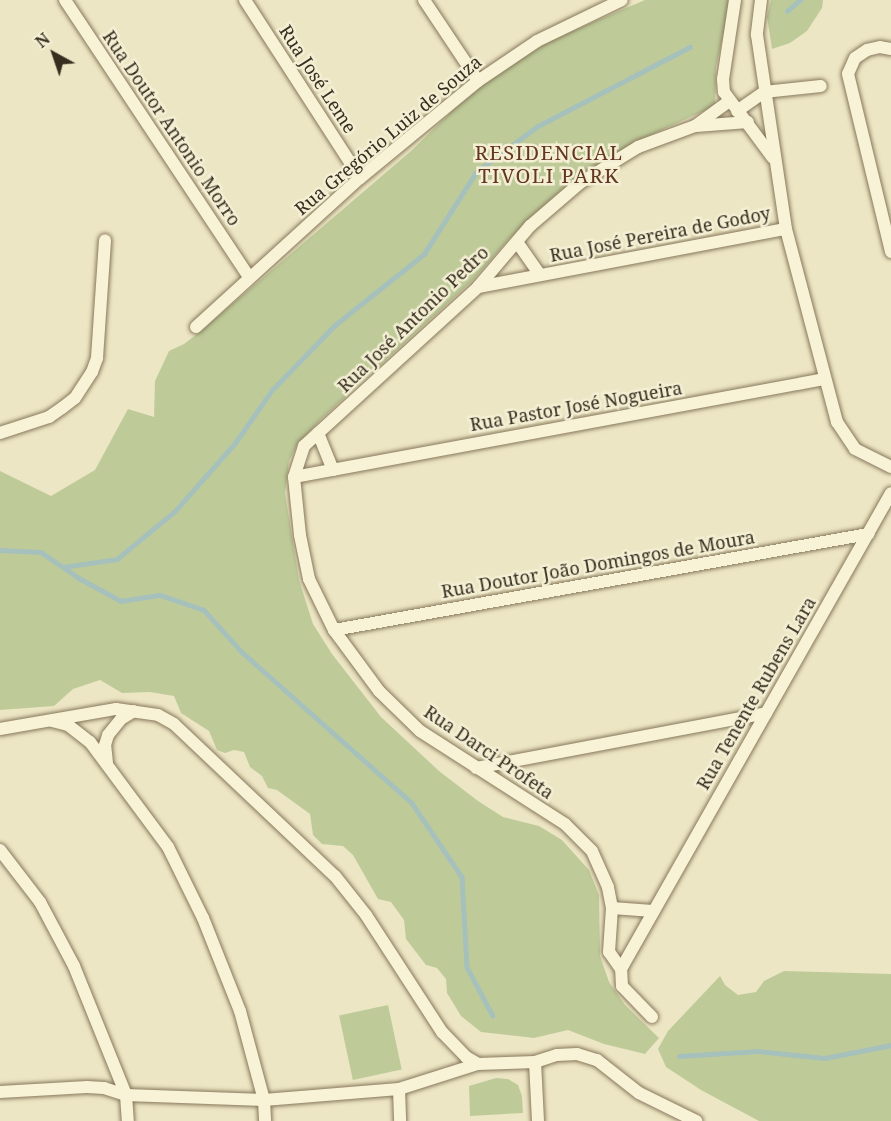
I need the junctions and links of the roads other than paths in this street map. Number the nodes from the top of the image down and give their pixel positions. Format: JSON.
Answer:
{"nodes":[{"id":1,"x":64,"y":0,"type":"edge"},
{"id":2,"x":245,"y":0,"type":"edge"},
{"id":3,"x":424,"y":0,"type":"edge"},
{"id":4,"x":735,"y":0,"type":"edge"},
{"id":5,"x":761,"y":0,"type":"edge"},
{"id":6,"x":616,"y":1,"type":"edge"},
{"id":7,"x":891,"y":49,"type":"edge"},
{"id":8,"x":478,"y":81,"type":"junction"},
{"id":9,"x":821,"y":86,"type":"dead end"},
{"id":10,"x":764,"y":92,"type":"junction"},
{"id":11,"x":733,"y":107,"type":"junction"},
{"id":12,"x":748,"y":122,"type":"junction"},
{"id":13,"x":694,"y":126,"type":"junction"},
{"id":14,"x":775,"y":162,"type":"junction"},
{"id":15,"x":360,"y":178,"type":"junction"},
{"id":16,"x":786,"y":229,"type":"junction"},
{"id":17,"x":105,"y":240,"type":"dead end"},
{"id":18,"x":517,"y":242,"type":"junction"},
{"id":19,"x":891,"y":252,"type":"edge"},
{"id":20,"x":540,"y":275,"type":"junction"},
{"id":21,"x":249,"y":277,"type":"junction"},
{"id":22,"x":478,"y":286,"type":"junction"},
{"id":23,"x":196,"y":327,"type":"dead end"},
{"id":24,"x":825,"y":379,"type":"junction"},
{"id":25,"x":0,"y":433,"type":"edge"},
{"id":26,"x":318,"y":433,"type":"junction"},
{"id":27,"x":891,"y":467,"type":"edge"},
{"id":28,"x":333,"y":470,"type":"junction"},
{"id":29,"x":294,"y":477,"type":"junction"},
{"id":30,"x":891,"y":493,"type":"edge"},
{"id":31,"x":867,"y":534,"type":"junction"},
{"id":32,"x":334,"y":630,"type":"junction"},
{"id":33,"x":134,"y":711,"type":"junction"},
{"id":34,"x":766,"y":713,"type":"junction"},
{"id":35,"x":52,"y":721,"type":"junction"},
{"id":36,"x":0,"y":729,"type":"edge"},
{"id":37,"x":108,"y":765,"type":"junction"},
{"id":38,"x":476,"y":768,"type":"junction"},
{"id":39,"x":0,"y":850,"type":"edge"},
{"id":40,"x":612,"y":908,"type":"junction"},
{"id":41,"x":653,"y":911,"type":"junction"},
{"id":42,"x":621,"y":969,"type":"junction"},
{"id":43,"x":652,"y":1017,"type":"dead end"},
{"id":44,"x":535,"y":1062,"type":"junction"},
{"id":45,"x":478,"y":1064,"type":"junction"},
{"id":46,"x":399,"y":1089,"type":"junction"},
{"id":47,"x":0,"y":1092,"type":"edge"},
{"id":48,"x":126,"y":1095,"type":"junction"},
{"id":49,"x":264,"y":1100,"type":"junction"},
{"id":50,"x":674,"y":1109,"type":"junction"},
{"id":51,"x":128,"y":1121,"type":"edge"},
{"id":52,"x":265,"y":1121,"type":"edge"},
{"id":53,"x":400,"y":1121,"type":"edge"},
{"id":54,"x":538,"y":1121,"type":"edge"},
{"id":55,"x":689,"y":1121,"type":"edge"},
{"id":56,"x":696,"y":1121,"type":"edge"}],
"edges":[{"from":1,"to":21,"type":"street","name":"Rua Doutor Antonio Morro"},
{"from":2,"to":15,"type":"street","name":"Rua José Leme"},
{"from":3,"to":8,"type":"street"},
{"from":4,"to":11,"type":"street"},
{"from":5,"to":10,"type":"street"},
{"from":6,"to":8,"type":"street","name":"Rua Gregório Luiz de Souza"},
{"from":7,"to":19,"type":"street"},
{"from":8,"to":15,"type":"street","name":"Rua Gregório Luiz de Souza"},
{"from":9,"to":10,"type":"street","name":"Rua José Antonio Pedro"},
{"from":10,"to":11,"type":"street","name":"Rua José Antonio Pedro"},
{"from":10,"to":14,"type":"street"},
{"from":11,"to":12,"type":"street"},
{"from":11,"to":13,"type":"street","name":"Rua José Antonio Pedro"},
{"from":12,"to":13,"type":"street","name":"Rua José Antonio Pedro"},
{"from":12,"to":14,"type":"street"},
{"from":13,"to":18,"type":"street","name":"Rua José Antonio Pedro"},
{"from":14,"to":16,"type":"street"},
{"from":15,"to":21,"type":"street","name":"Rua Gregório Luiz de Souza"},
{"from":16,"to":20,"type":"street","name":"Rua José Pereira de Godoy"},
{"from":16,"to":24,"type":"street"},
{"from":17,"to":25,"type":"street"},
{"from":18,"to":20,"type":"street","name":"Rua José Pereira de Godoy"},
{"from":18,"to":22,"type":"street","name":"Rua José Antonio Pedro"},
{"from":20,"to":22,"type":"street","name":"Rua José Pereira de Godoy"},
{"from":21,"to":23,"type":"street","name":"Rua Gregório Luiz de Souza"},
{"from":22,"to":26,"type":"street","name":"Rua José Antonio Pedro"},
{"from":24,"to":27,"type":"street"},
{"from":24,"to":28,"type":"street","name":"Rua Pastor José Nogueira"},
{"from":26,"to":28,"type":"street"},
{"from":26,"to":29,"type":"street","name":"Rua José Antonio Pedro"},
{"from":28,"to":29,"type":"street","name":"Rua Pastor José Nogueira"},
{"from":29,"to":32,"type":"street","name":"Rua Darci Profeta"},
{"from":30,"to":31,"type":"street","name":"Rua Tenente Rubens Lara"},
{"from":31,"to":32,"type":"street","name":"Rua Doutor João Domingos de Moura"},
{"from":31,"to":34,"type":"street","name":"Rua Tenente Rubens Lara"},
{"from":32,"to":38,"type":"street","name":"Rua Darci Profeta"},
{"from":33,"to":35,"type":"street"},
{"from":33,"to":37,"type":"street"},
{"from":33,"to":45,"type":"street"},
{"from":34,"to":38,"type":"street"},
{"from":34,"to":41,"type":"street","name":"Rua Tenente Rubens Lara"},
{"from":35,"to":36,"type":"street"},
{"from":35,"to":37,"type":"street"},
{"from":37,"to":49,"type":"street"},
{"from":38,"to":40,"type":"street","name":"Rua Darci Profeta"},
{"from":39,"to":48,"type":"street"},
{"from":40,"to":41,"type":"street"},
{"from":40,"to":42,"type":"street","name":"Rua Darci Profeta"},
{"from":41,"to":42,"type":"street","name":"Rua Tenente Rubens Lara"},
{"from":42,"to":43,"type":"street","name":"Rua Darci Profeta"},
{"from":44,"to":45,"type":"street"},
{"from":44,"to":50,"type":"street"},
{"from":44,"to":54,"type":"street"},
{"from":45,"to":46,"type":"street"},
{"from":46,"to":49,"type":"street"},
{"from":46,"to":53,"type":"street"},
{"from":47,"to":48,"type":"street"},
{"from":48,"to":49,"type":"street"},
{"from":48,"to":51,"type":"street"},
{"from":49,"to":52,"type":"street"},
{"from":50,"to":55,"type":"street"},
{"from":50,"to":56,"type":"street"}]}
